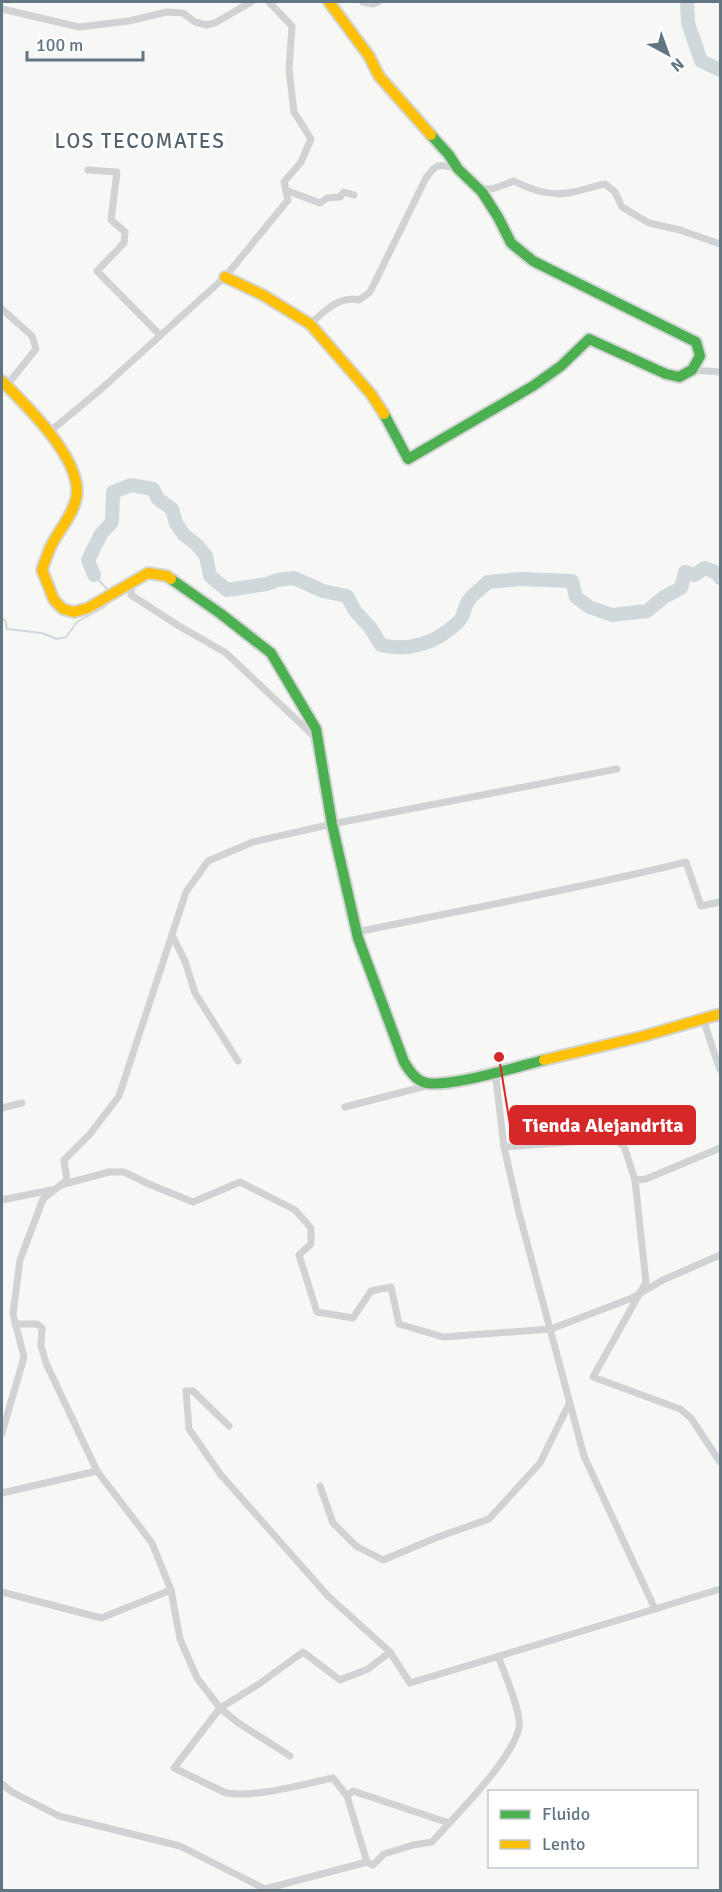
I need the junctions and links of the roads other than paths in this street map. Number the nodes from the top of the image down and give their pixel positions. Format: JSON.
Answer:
{"nodes":[{"id":1,"x":251,"y":2,"type":"edge"},
{"id":2,"x":269,"y":2,"type":"edge"},
{"id":3,"x":329,"y":2,"type":"edge"},
{"id":4,"x":363,"y":2,"type":"edge"},
{"id":5,"x":378,"y":2,"type":"edge"},
{"id":6,"x":2,"y":9,"type":"edge"},
{"id":7,"x":458,"y":169,"type":"junction"},
{"id":8,"x":88,"y":170,"type":"dead end"},
{"id":9,"x":476,"y":188,"type":"junction"},
{"id":10,"x":288,"y":191,"type":"junction"},
{"id":11,"x":354,"y":195,"type":"dead end"},
{"id":12,"x":720,"y":244,"type":"edge"},
{"id":13,"x":225,"y":277,"type":"junction"},
{"id":14,"x":2,"y":309,"type":"edge"},
{"id":15,"x":310,"y":324,"type":"junction"},
{"id":16,"x":160,"y":335,"type":"junction"},
{"id":17,"x":692,"y":369,"type":"junction"},
{"id":18,"x":720,"y":372,"type":"edge"},
{"id":19,"x":4,"y":383,"type":"edge"},
{"id":20,"x":48,"y":433,"type":"junction"},
{"id":21,"x":127,"y":585,"type":"junction"},
{"id":22,"x":318,"y":740,"type":"junction"},
{"id":23,"x":617,"y":769,"type":"dead end"},
{"id":24,"x":332,"y":824,"type":"junction"},
{"id":25,"x":720,"y":902,"type":"edge"},
{"id":26,"x":357,"y":932,"type":"junction"},
{"id":27,"x":172,"y":935,"type":"junction"},
{"id":28,"x":720,"y":1014,"type":"edge"},
{"id":29,"x":703,"y":1019,"type":"junction"},
{"id":30,"x":238,"y":1061,"type":"dead end"},
{"id":31,"x":720,"y":1070,"type":"edge"},
{"id":32,"x":495,"y":1071,"type":"junction"},
{"id":33,"x":430,"y":1085,"type":"junction"},
{"id":34,"x":22,"y":1103,"type":"dead end"},
{"id":35,"x":345,"y":1107,"type":"dead end"},
{"id":36,"x":2,"y":1108,"type":"edge"},
{"id":37,"x":504,"y":1147,"type":"junction"},
{"id":38,"x":720,"y":1148,"type":"edge"},
{"id":39,"x":635,"y":1180,"type":"junction"},
{"id":40,"x":56,"y":1188,"type":"junction"},
{"id":41,"x":2,"y":1200,"type":"edge"},
{"id":42,"x":720,"y":1255,"type":"edge"},
{"id":43,"x":642,"y":1292,"type":"junction"},
{"id":44,"x":15,"y":1323,"type":"junction"},
{"id":45,"x":551,"y":1329,"type":"junction"},
{"id":46,"x":569,"y":1404,"type":"junction"},
{"id":47,"x":229,"y":1426,"type":"dead end"},
{"id":48,"x":2,"y":1433,"type":"edge"},
{"id":49,"x":720,"y":1462,"type":"edge"},
{"id":50,"x":97,"y":1471,"type":"junction"},
{"id":51,"x":320,"y":1486,"type":"dead end"},
{"id":52,"x":2,"y":1493,"type":"edge"},
{"id":53,"x":720,"y":1589,"type":"edge"},
{"id":54,"x":171,"y":1590,"type":"junction"},
{"id":55,"x":2,"y":1592,"type":"edge"},
{"id":56,"x":655,"y":1609,"type":"junction"},
{"id":57,"x":390,"y":1652,"type":"junction"},
{"id":58,"x":498,"y":1656,"type":"junction"},
{"id":59,"x":220,"y":1708,"type":"junction"},
{"id":60,"x":290,"y":1756,"type":"dead end"},
{"id":61,"x":2,"y":1784,"type":"edge"},
{"id":62,"x":347,"y":1796,"type":"junction"},
{"id":63,"x":449,"y":1823,"type":"junction"},
{"id":64,"x":367,"y":1862,"type":"junction"}],
"edges":[{"from":1,"to":6,"type":"street"},
{"from":2,"to":10,"type":"street"},
{"from":3,"to":7,"type":"main road"},
{"from":4,"to":5,"type":"street"},
{"from":7,"to":9,"type":"main road"},
{"from":7,"to":15,"type":"street"},
{"from":8,"to":16,"type":"street"},
{"from":9,"to":12,"type":"street"},
{"from":9,"to":17,"type":"main road"},
{"from":10,"to":11,"type":"street"},
{"from":10,"to":13,"type":"street"},
{"from":13,"to":15,"type":"main road"},
{"from":13,"to":16,"type":"street"},
{"from":14,"to":19,"type":"street"},
{"from":15,"to":17,"type":"main road"},
{"from":16,"to":20,"type":"street"},
{"from":17,"to":18,"type":"street"},
{"from":19,"to":20,"type":"main road"},
{"from":20,"to":21,"type":"main road"},
{"from":21,"to":22,"type":"street"},
{"from":21,"to":22,"type":"main road"},
{"from":22,"to":24,"type":"main road"},
{"from":23,"to":24,"type":"street"},
{"from":24,"to":26,"type":"main road"},
{"from":24,"to":27,"type":"street"},
{"from":25,"to":26,"type":"street"},
{"from":26,"to":33,"type":"main road"},
{"from":27,"to":30,"type":"street"},
{"from":27,"to":40,"type":"street"},
{"from":28,"to":29,"type":"main road"},
{"from":29,"to":31,"type":"street"},
{"from":29,"to":32,"type":"main road"},
{"from":32,"to":33,"type":"main road"},
{"from":32,"to":37,"type":"street"},
{"from":33,"to":35,"type":"street"},
{"from":34,"to":36,"type":"street"},
{"from":37,"to":39,"type":"street"},
{"from":37,"to":45,"type":"street"},
{"from":38,"to":39,"type":"street"},
{"from":39,"to":43,"type":"street"},
{"from":40,"to":41,"type":"street"},
{"from":40,"to":44,"type":"street"},
{"from":40,"to":45,"type":"street"},
{"from":42,"to":43,"type":"street"},
{"from":43,"to":45,"type":"street"},
{"from":43,"to":49,"type":"street"},
{"from":44,"to":48,"type":"street"},
{"from":44,"to":50,"type":"street"},
{"from":45,"to":46,"type":"street"},
{"from":46,"to":51,"type":"street"},
{"from":46,"to":56,"type":"street"},
{"from":47,"to":57,"type":"street"},
{"from":50,"to":52,"type":"street"},
{"from":50,"to":54,"type":"street"},
{"from":53,"to":56,"type":"street"},
{"from":54,"to":55,"type":"street"},
{"from":54,"to":59,"type":"street"},
{"from":56,"to":58,"type":"street"},
{"from":57,"to":58,"type":"street"},
{"from":57,"to":59,"type":"street"},
{"from":58,"to":63,"type":"street"},
{"from":59,"to":60,"type":"street"},
{"from":59,"to":62,"type":"street"},
{"from":61,"to":64,"type":"street"},
{"from":62,"to":63,"type":"street"},
{"from":62,"to":64,"type":"street"},
{"from":63,"to":64,"type":"street"}]}
